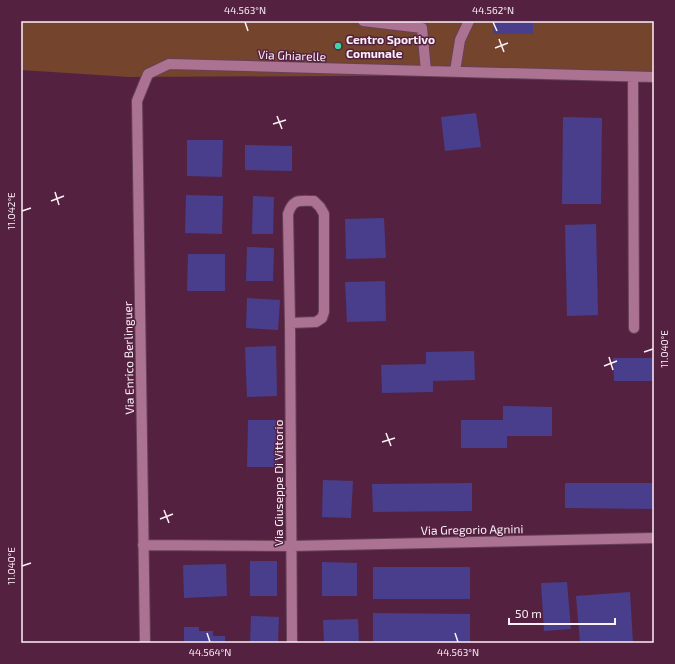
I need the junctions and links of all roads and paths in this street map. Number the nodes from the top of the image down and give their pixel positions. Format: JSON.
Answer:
{"nodes":[{"id":1,"x":363,"y":21,"type":"edge"},
{"id":2,"x":469,"y":21,"type":"edge"},
{"id":3,"x":426,"y":71,"type":"junction"},
{"id":4,"x":455,"y":71,"type":"junction"},
{"id":5,"x":148,"y":74,"type":"joint"},
{"id":6,"x":633,"y":77,"type":"junction"},
{"id":7,"x":654,"y":78,"type":"edge"},
{"id":8,"x":290,"y":323,"type":"junction"},
{"id":9,"x":634,"y":328,"type":"dead end"},
{"id":10,"x":654,"y":538,"type":"edge"},
{"id":11,"x":143,"y":544,"type":"junction"},
{"id":12,"x":291,"y":546,"type":"junction"},
{"id":13,"x":144,"y":643,"type":"edge"},
{"id":14,"x":292,"y":643,"type":"edge"}],
"edges":[{"from":1,"to":3,"type":"street"},
{"from":2,"to":4,"type":"street"},
{"from":3,"to":4,"type":"street","name":"Via Ghiarelle"},
{"from":3,"to":5,"type":"street","name":"Via Ghiarelle"},
{"from":4,"to":6,"type":"street","name":"Via Ghiarelle"},
{"from":5,"to":11,"type":"street","name":"Via Enrico Berlinguer"},
{"from":6,"to":7,"type":"street","name":"Via Ghiarelle"},
{"from":6,"to":9,"type":"street"},
{"from":8,"to":8,"type":"street","name":"Via Giuseppe Di Vittorio"},
{"from":8,"to":12,"type":"street","name":"Via Giuseppe Di Vittorio"},
{"from":10,"to":12,"type":"street","name":"Via Gregorio Agnini"},
{"from":11,"to":12,"type":"street","name":"Via Gregorio Agnini"},
{"from":11,"to":13,"type":"street","name":"Via Enrico Berlinguer"},
{"from":12,"to":14,"type":"street","name":"Via Giuseppe Di Vittorio"}]}
